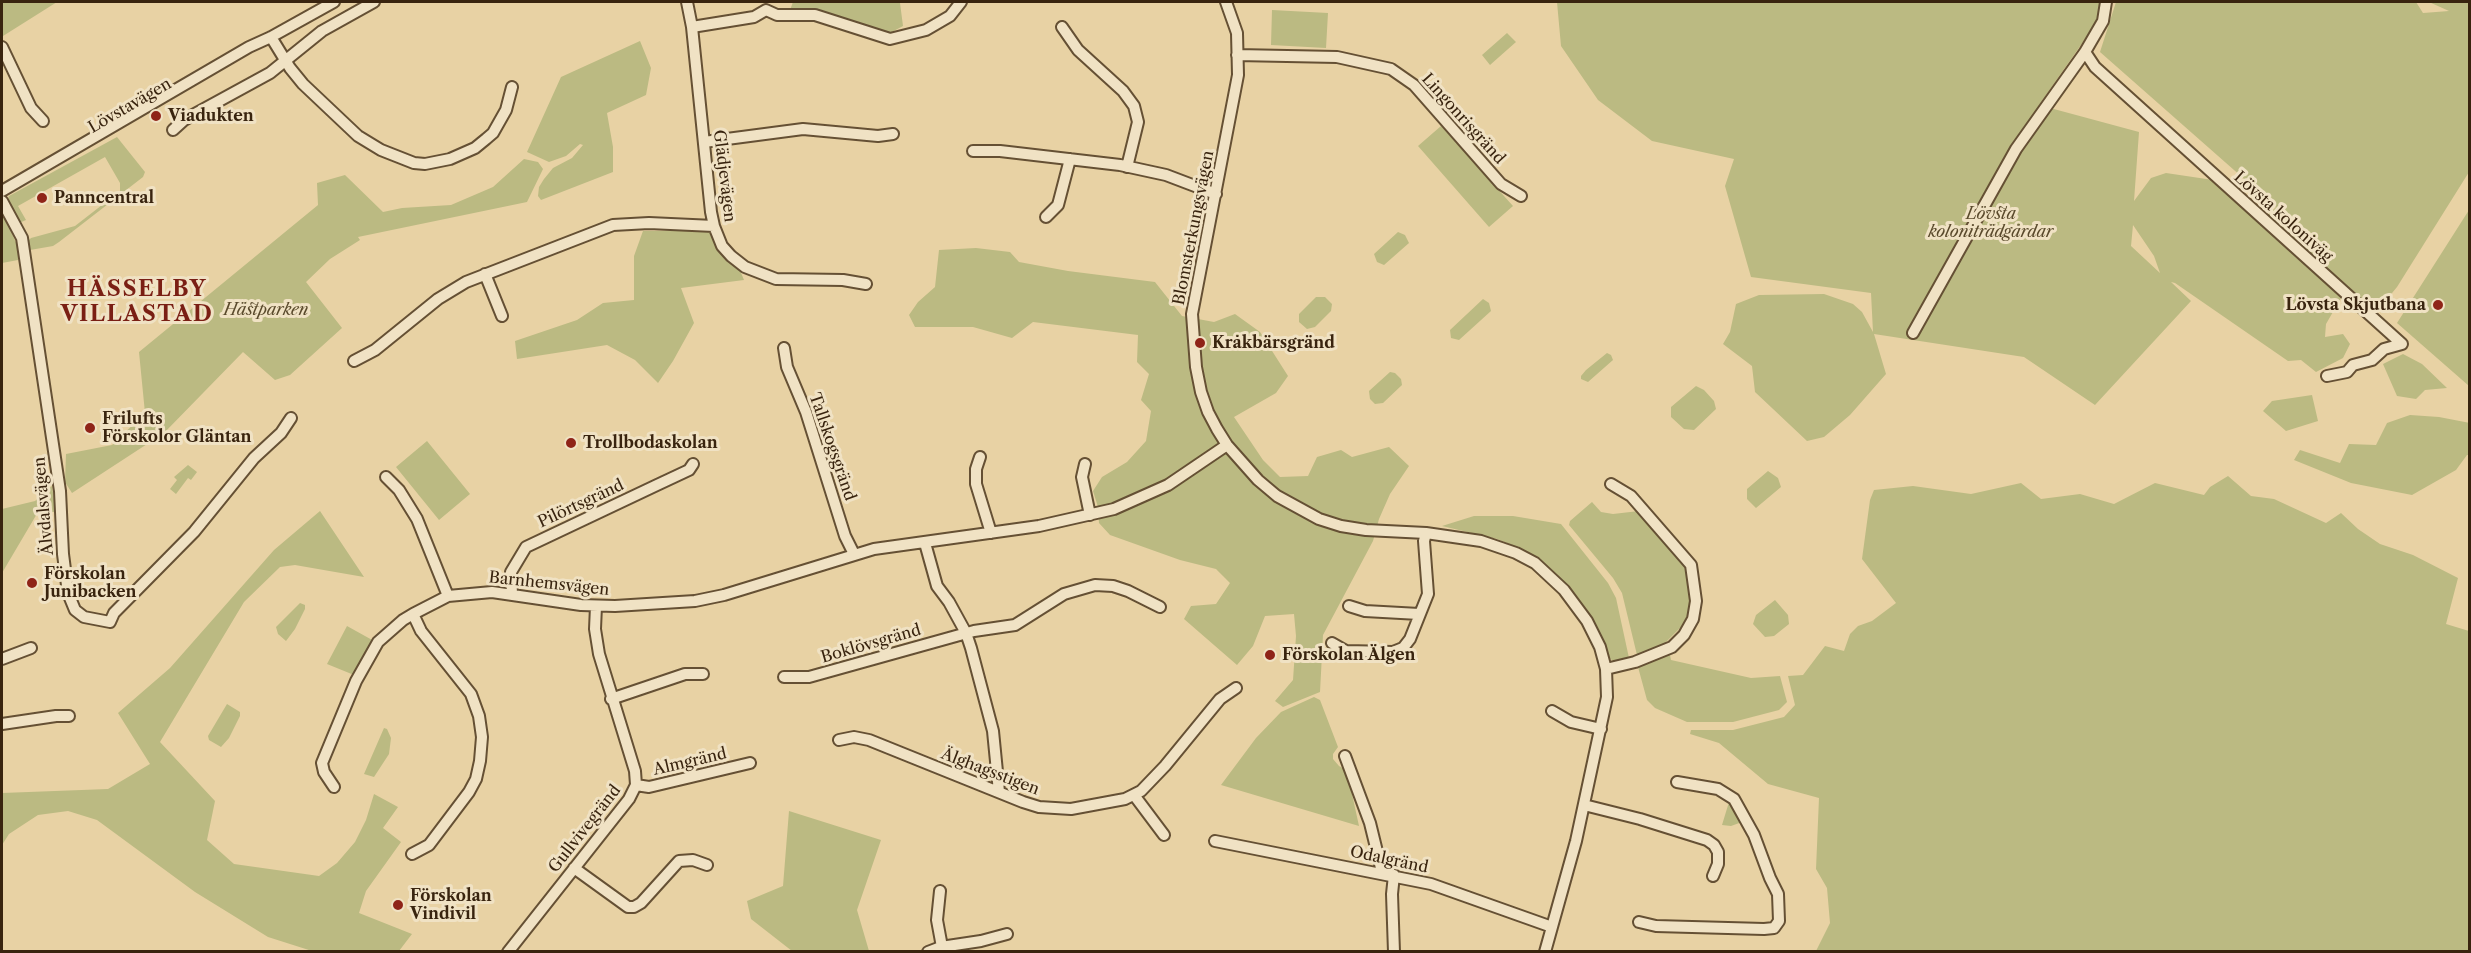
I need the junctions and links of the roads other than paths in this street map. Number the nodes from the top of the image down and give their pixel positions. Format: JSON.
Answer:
{"nodes":[{"id":1,"x":334,"y":2,"type":"edge"},
{"id":2,"x":374,"y":2,"type":"edge"},
{"id":3,"x":687,"y":2,"type":"edge"},
{"id":4,"x":960,"y":2,"type":"edge"},
{"id":5,"x":1226,"y":2,"type":"edge"},
{"id":6,"x":2106,"y":2,"type":"edge"},
{"id":7,"x":692,"y":27,"type":"junction"},
{"id":8,"x":1062,"y":27,"type":"dead end"},
{"id":9,"x":272,"y":38,"type":"junction"},
{"id":10,"x":2,"y":47,"type":"edge"},
{"id":11,"x":2085,"y":52,"type":"junction"},
{"id":12,"x":1237,"y":55,"type":"junction"},
{"id":13,"x":284,"y":59,"type":"junction"},
{"id":14,"x":512,"y":87,"type":"dead end"},
{"id":15,"x":43,"y":121,"type":"dead end"},
{"id":16,"x":173,"y":130,"type":"dead end"},
{"id":17,"x":892,"y":134,"type":"dead end"},
{"id":18,"x":704,"y":142,"type":"junction"},
{"id":19,"x":973,"y":152,"type":"dead end"},
{"id":20,"x":1070,"y":159,"type":"junction"},
{"id":21,"x":1127,"y":167,"type":"junction"},
{"id":22,"x":2,"y":191,"type":"edge"},
{"id":23,"x":1215,"y":194,"type":"junction"},
{"id":24,"x":1521,"y":196,"type":"dead end"},
{"id":25,"x":2,"y":197,"type":"edge"},
{"id":26,"x":2,"y":201,"type":"edge"},
{"id":27,"x":1046,"y":217,"type":"dead end"},
{"id":28,"x":714,"y":226,"type":"junction"},
{"id":29,"x":484,"y":274,"type":"junction"},
{"id":30,"x":866,"y":284,"type":"dead end"},
{"id":31,"x":502,"y":316,"type":"dead end"},
{"id":32,"x":1913,"y":333,"type":"dead end"},
{"id":33,"x":784,"y":348,"type":"dead end"},
{"id":34,"x":354,"y":361,"type":"dead end"},
{"id":35,"x":2327,"y":376,"type":"dead end"},
{"id":36,"x":291,"y":418,"type":"dead end"},
{"id":37,"x":1227,"y":446,"type":"junction"},
{"id":38,"x":980,"y":457,"type":"dead end"},
{"id":39,"x":1084,"y":464,"type":"dead end"},
{"id":40,"x":693,"y":465,"type":"dead end"},
{"id":41,"x":386,"y":477,"type":"dead end"},
{"id":42,"x":1611,"y":484,"type":"dead end"},
{"id":43,"x":1090,"y":515,"type":"junction"},
{"id":44,"x":991,"y":533,"type":"junction"},
{"id":45,"x":1425,"y":533,"type":"junction"},
{"id":46,"x":926,"y":543,"type":"junction"},
{"id":47,"x":854,"y":554,"type":"junction"},
{"id":48,"x":512,"y":594,"type":"junction"},
{"id":49,"x":448,"y":596,"type":"junction"},
{"id":50,"x":596,"y":606,"type":"junction"},
{"id":51,"x":1349,"y":606,"type":"dead end"},
{"id":52,"x":1160,"y":607,"type":"dead end"},
{"id":53,"x":413,"y":614,"type":"junction"},
{"id":54,"x":1419,"y":614,"type":"junction"},
{"id":55,"x":966,"y":633,"type":"junction"},
{"id":56,"x":1332,"y":643,"type":"dead end"},
{"id":57,"x":31,"y":648,"type":"dead end"},
{"id":58,"x":2,"y":659,"type":"edge"},
{"id":59,"x":1606,"y":669,"type":"junction"},
{"id":60,"x":703,"y":674,"type":"dead end"},
{"id":61,"x":784,"y":677,"type":"dead end"},
{"id":62,"x":1236,"y":688,"type":"dead end"},
{"id":63,"x":611,"y":699,"type":"junction"},
{"id":64,"x":1552,"y":711,"type":"dead end"},
{"id":65,"x":69,"y":716,"type":"dead end"},
{"id":66,"x":2,"y":724,"type":"edge"},
{"id":67,"x":1601,"y":729,"type":"junction"},
{"id":68,"x":838,"y":740,"type":"dead end"},
{"id":69,"x":1345,"y":756,"type":"dead end"},
{"id":70,"x":750,"y":763,"type":"dead end"},
{"id":71,"x":1677,"y":782,"type":"dead end"},
{"id":72,"x":636,"y":785,"type":"junction"},
{"id":73,"x":334,"y":787,"type":"dead end"},
{"id":74,"x":999,"y":792,"type":"junction"},
{"id":75,"x":1134,"y":795,"type":"junction"},
{"id":76,"x":1584,"y":805,"type":"junction"},
{"id":77,"x":1164,"y":835,"type":"dead end"},
{"id":78,"x":1215,"y":841,"type":"dead end"},
{"id":79,"x":412,"y":854,"type":"dead end"},
{"id":80,"x":707,"y":865,"type":"dead end"},
{"id":81,"x":574,"y":868,"type":"junction"},
{"id":82,"x":1383,"y":872,"type":"junction"},
{"id":83,"x":1394,"y":875,"type":"junction"},
{"id":84,"x":1713,"y":876,"type":"dead end"},
{"id":85,"x":940,"y":891,"type":"dead end"},
{"id":86,"x":1638,"y":922,"type":"dead end"},
{"id":87,"x":1552,"y":927,"type":"junction"},
{"id":88,"x":1007,"y":934,"type":"dead end"},
{"id":89,"x":942,"y":947,"type":"junction"},
{"id":90,"x":508,"y":951,"type":"edge"},
{"id":91,"x":928,"y":951,"type":"edge"},
{"id":92,"x":1394,"y":951,"type":"edge"},
{"id":93,"x":1545,"y":951,"type":"edge"}],
"edges":[{"from":1,"to":9,"type":"street","name":"Lövstavägen"},
{"from":2,"to":13,"type":"street"},
{"from":3,"to":7,"type":"street","name":"Glädjevägen"},
{"from":4,"to":7,"type":"street"},
{"from":5,"to":12,"type":"street","name":"Blomsterkungsvägen"},
{"from":6,"to":11,"type":"street"},
{"from":7,"to":18,"type":"street","name":"Glädjevägen"},
{"from":8,"to":21,"type":"street"},
{"from":9,"to":13,"type":"street"},
{"from":9,"to":22,"type":"street","name":"Lövstavägen"},
{"from":9,"to":25,"type":"street","name":"Lövstavägen"},
{"from":10,"to":15,"type":"street"},
{"from":11,"to":32,"type":"street"},
{"from":11,"to":35,"type":"street","name":"Lövsta koloniväg"},
{"from":12,"to":23,"type":"street","name":"Blomsterkungsvägen"},
{"from":12,"to":24,"type":"street","name":"Lingonrisgränd"},
{"from":13,"to":14,"type":"street"},
{"from":13,"to":16,"type":"street"},
{"from":17,"to":18,"type":"street"},
{"from":18,"to":28,"type":"street","name":"Glädjevägen"},
{"from":19,"to":20,"type":"street"},
{"from":20,"to":21,"type":"street"},
{"from":20,"to":27,"type":"street"},
{"from":21,"to":23,"type":"street"},
{"from":23,"to":37,"type":"street","name":"Blomsterkungsvägen"},
{"from":26,"to":36,"type":"street","name":"Älvdalsvägen"},
{"from":28,"to":29,"type":"street"},
{"from":28,"to":30,"type":"street","name":"Glädjevägen"},
{"from":29,"to":31,"type":"street"},
{"from":29,"to":34,"type":"street"},
{"from":33,"to":47,"type":"street","name":"Tallskogsgränd"},
{"from":37,"to":43,"type":"street","name":"Barnhemsvägen"},
{"from":37,"to":45,"type":"street","name":"Blomsterkungsvägen"},
{"from":38,"to":44,"type":"street"},
{"from":39,"to":43,"type":"street"},
{"from":40,"to":48,"type":"street","name":"Pilörtsgränd"},
{"from":41,"to":49,"type":"street"},
{"from":42,"to":59,"type":"street"},
{"from":43,"to":44,"type":"street","name":"Barnhemsvägen"},
{"from":44,"to":46,"type":"street","name":"Barnhemsvägen"},
{"from":45,"to":54,"type":"street"},
{"from":45,"to":59,"type":"street","name":"Blomsterkungsvägen"},
{"from":46,"to":47,"type":"street","name":"Barnhemsvägen"},
{"from":46,"to":55,"type":"street"},
{"from":47,"to":50,"type":"street","name":"Barnhemsvägen"},
{"from":48,"to":49,"type":"street","name":"Barnhemsvägen"},
{"from":48,"to":50,"type":"street","name":"Barnhemsvägen"},
{"from":49,"to":53,"type":"street"},
{"from":50,"to":63,"type":"street","name":"Gullvivegränd"},
{"from":51,"to":54,"type":"street"},
{"from":52,"to":55,"type":"street","name":"Boklövsgränd"},
{"from":53,"to":73,"type":"street"},
{"from":53,"to":79,"type":"street"},
{"from":54,"to":56,"type":"street"},
{"from":55,"to":61,"type":"street","name":"Boklövsgränd"},
{"from":55,"to":74,"type":"street"},
{"from":57,"to":58,"type":"street"},
{"from":59,"to":67,"type":"street","name":"Blomsterkungsvägen"},
{"from":60,"to":63,"type":"street"},
{"from":62,"to":75,"type":"street","name":"Älghagsstigen"},
{"from":63,"to":72,"type":"street","name":"Gullvivegränd"},
{"from":64,"to":67,"type":"street"},
{"from":65,"to":66,"type":"street"},
{"from":67,"to":76,"type":"street","name":"Blomsterkungsvägen"},
{"from":68,"to":74,"type":"street","name":"Älghagsstigen"},
{"from":69,"to":82,"type":"street"},
{"from":70,"to":72,"type":"street","name":"Almgränd"},
{"from":71,"to":86,"type":"street"},
{"from":72,"to":81,"type":"street","name":"Gullvivegränd"},
{"from":74,"to":75,"type":"street","name":"Älghagsstigen"},
{"from":75,"to":77,"type":"street"},
{"from":76,"to":84,"type":"street"},
{"from":76,"to":87,"type":"street","name":"Blomsterkungsvägen"},
{"from":78,"to":82,"type":"street","name":"Odalgränd"},
{"from":80,"to":81,"type":"street"},
{"from":81,"to":90,"type":"street","name":"Gullvivegränd"},
{"from":82,"to":83,"type":"street","name":"Odalgränd"},
{"from":83,"to":87,"type":"street","name":"Odalgränd"},
{"from":83,"to":92,"type":"street"},
{"from":85,"to":89,"type":"street"},
{"from":87,"to":93,"type":"street","name":"Blomsterkungsvägen"},
{"from":88,"to":89,"type":"street"},
{"from":89,"to":91,"type":"street"}]}
